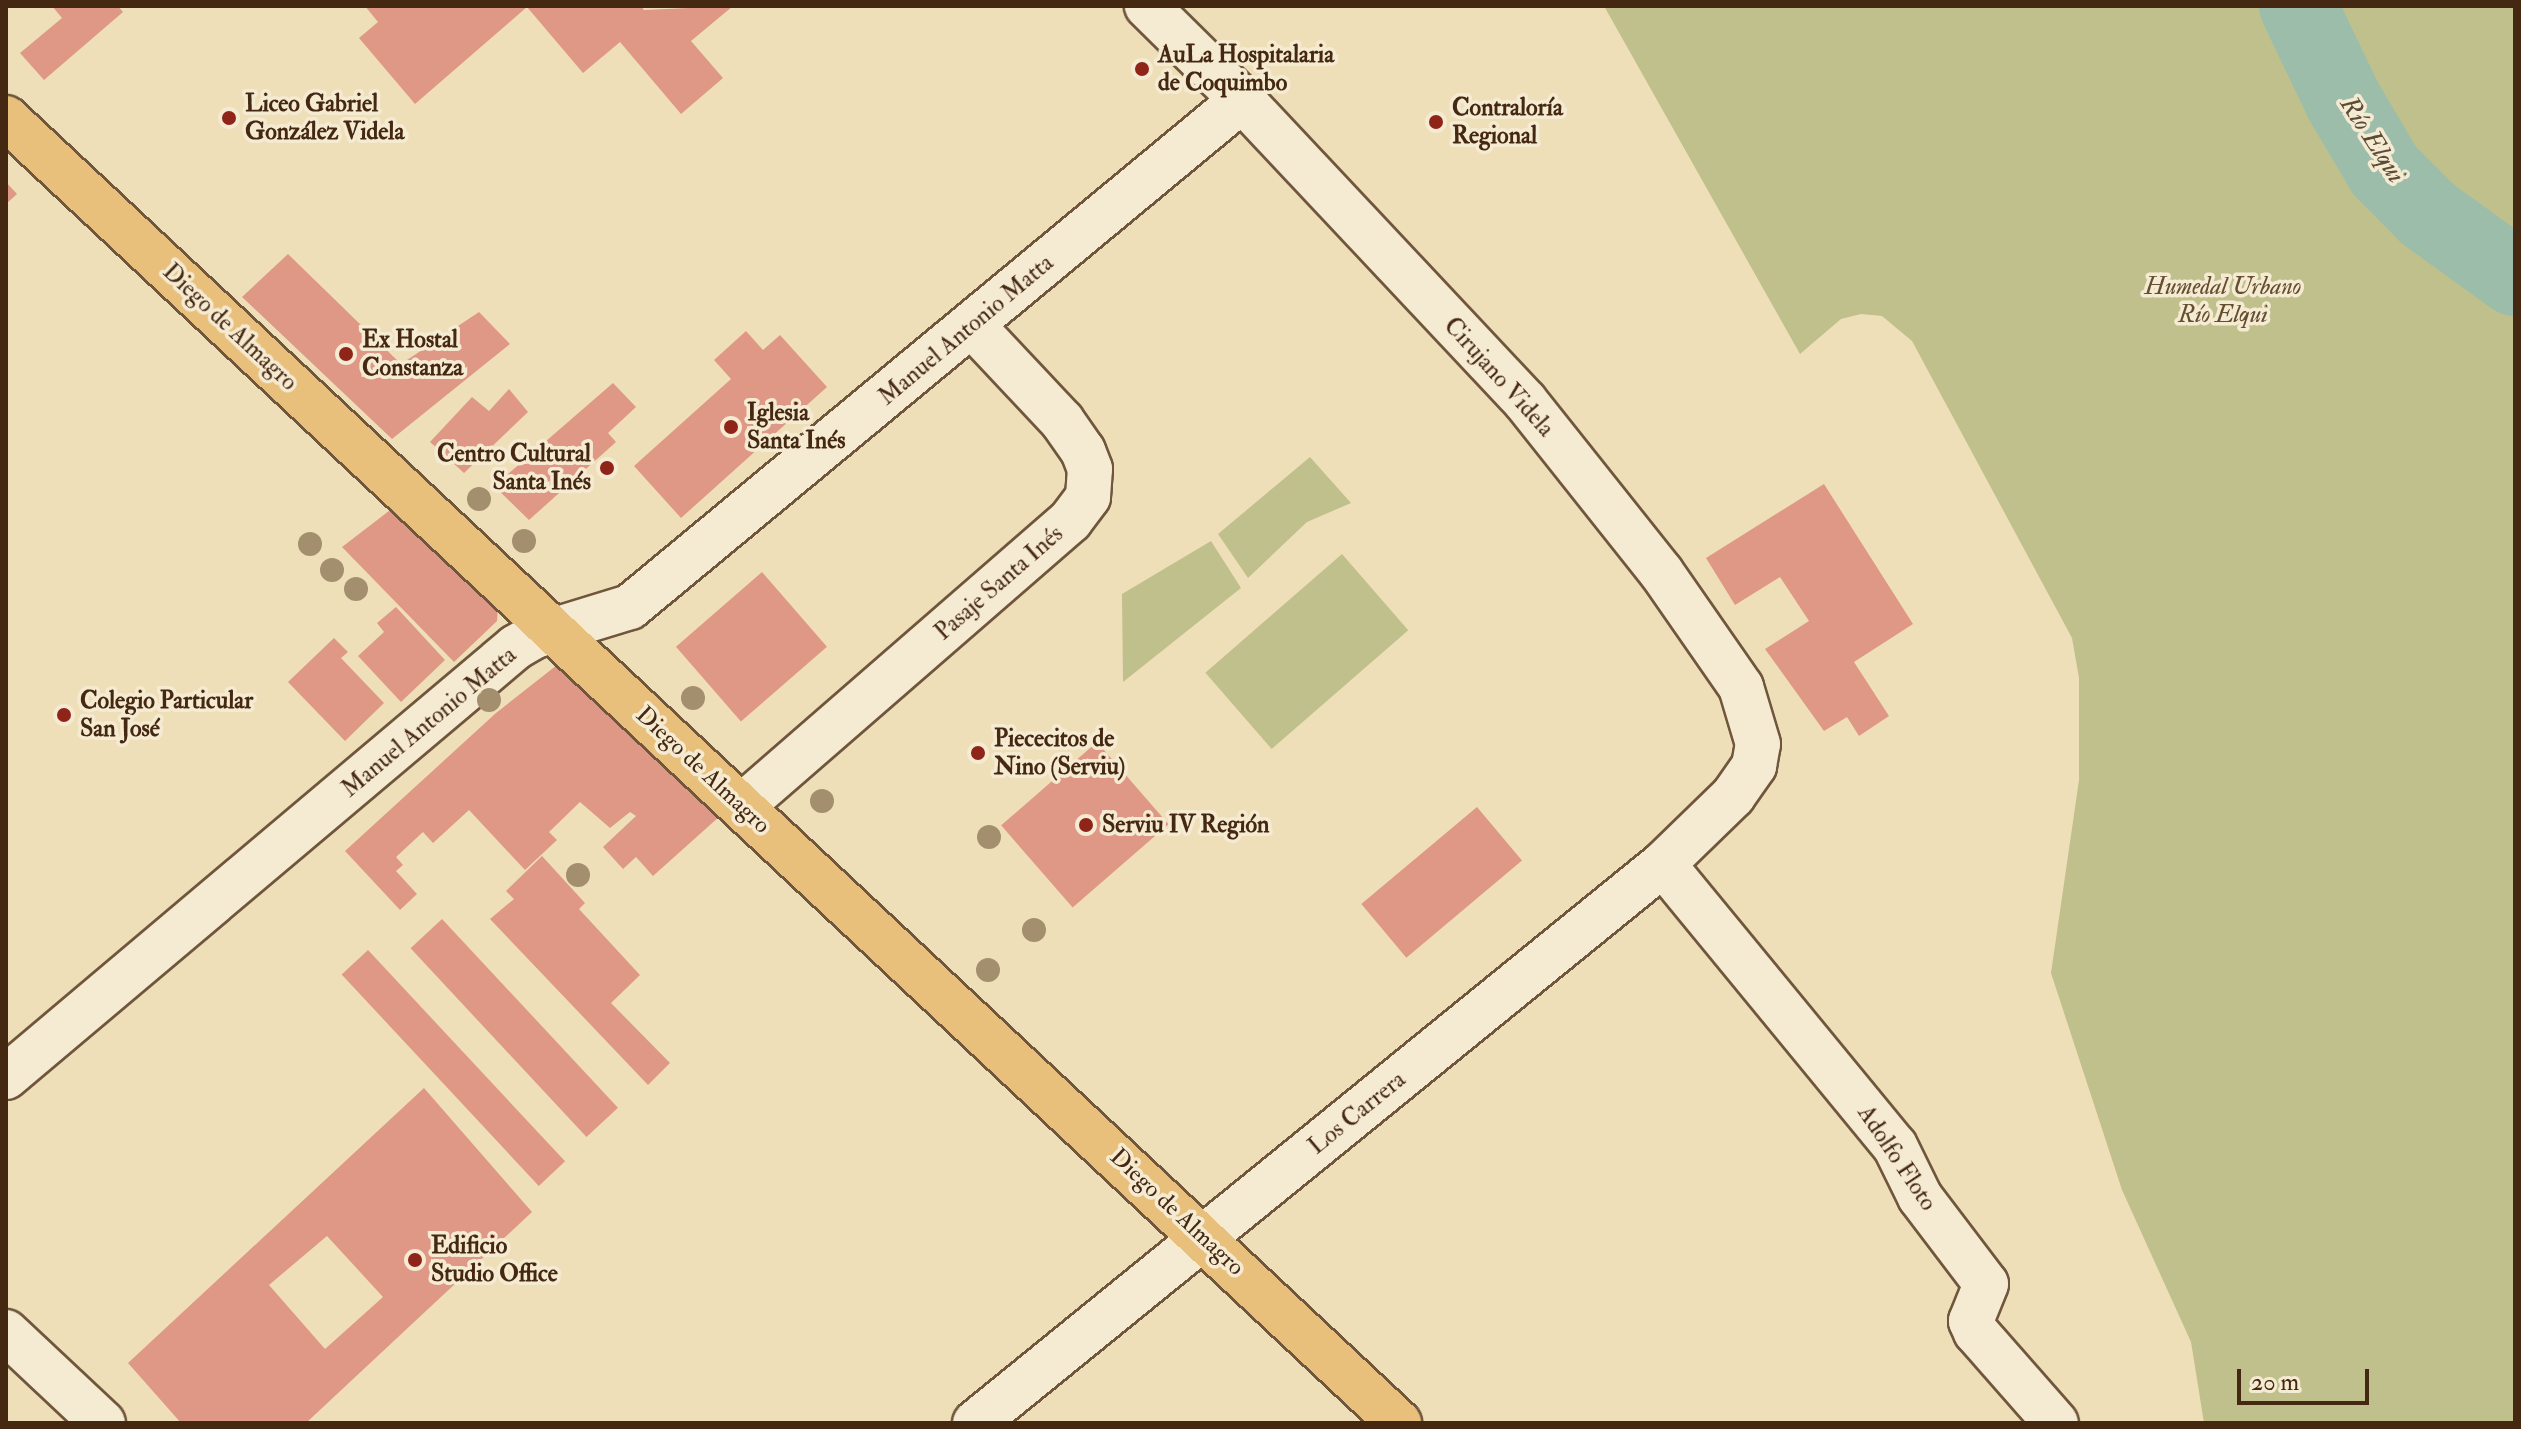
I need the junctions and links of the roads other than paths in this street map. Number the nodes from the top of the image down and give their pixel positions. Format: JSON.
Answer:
{"nodes":[{"id":1,"x":1147,"y":6,"type":"edge"},
{"id":2,"x":1242,"y":100,"type":"junction"},
{"id":3,"x":6,"y":118,"type":"edge"},
{"id":4,"x":972,"y":325,"type":"junction"},
{"id":5,"x":553,"y":630,"type":"junction"},
{"id":6,"x":1733,"y":796,"type":"joint"},
{"id":7,"x":742,"y":806,"type":"junction"},
{"id":8,"x":1663,"y":864,"type":"junction"},
{"id":9,"x":6,"y":1077,"type":"edge"},
{"id":10,"x":1204,"y":1237,"type":"junction"},
{"id":11,"x":6,"y":1332,"type":"edge"},
{"id":12,"x":93,"y":1420,"type":"edge"},
{"id":13,"x":975,"y":1423,"type":"edge"},
{"id":14,"x":1399,"y":1423,"type":"edge"},
{"id":15,"x":2056,"y":1423,"type":"edge"}],
"edges":[{"from":1,"to":2,"type":"street","name":"Cirujano Videla"},
{"from":2,"to":4,"type":"street","name":"Manuel Antonio Matta"},
{"from":2,"to":6,"type":"street","name":"Cirujano Videla"},
{"from":3,"to":5,"type":"main road","name":"Diego de Almagro"},
{"from":4,"to":5,"type":"street","name":"Manuel Antonio Matta"},
{"from":4,"to":7,"type":"street","name":"Pasaje Santa Inés"},
{"from":5,"to":7,"type":"main road","name":"Diego de Almagro"},
{"from":5,"to":9,"type":"street","name":"Manuel Antonio Matta"},
{"from":6,"to":8,"type":"street","name":"Los Carrera"},
{"from":7,"to":10,"type":"main road","name":"Diego de Almagro"},
{"from":8,"to":10,"type":"street","name":"Los Carrera"},
{"from":8,"to":15,"type":"street","name":"Adolfo Floto"},
{"from":10,"to":13,"type":"street","name":"Los Carrera"},
{"from":10,"to":14,"type":"main road","name":"Diego de Almagro"},
{"from":11,"to":12,"type":"street"}]}
